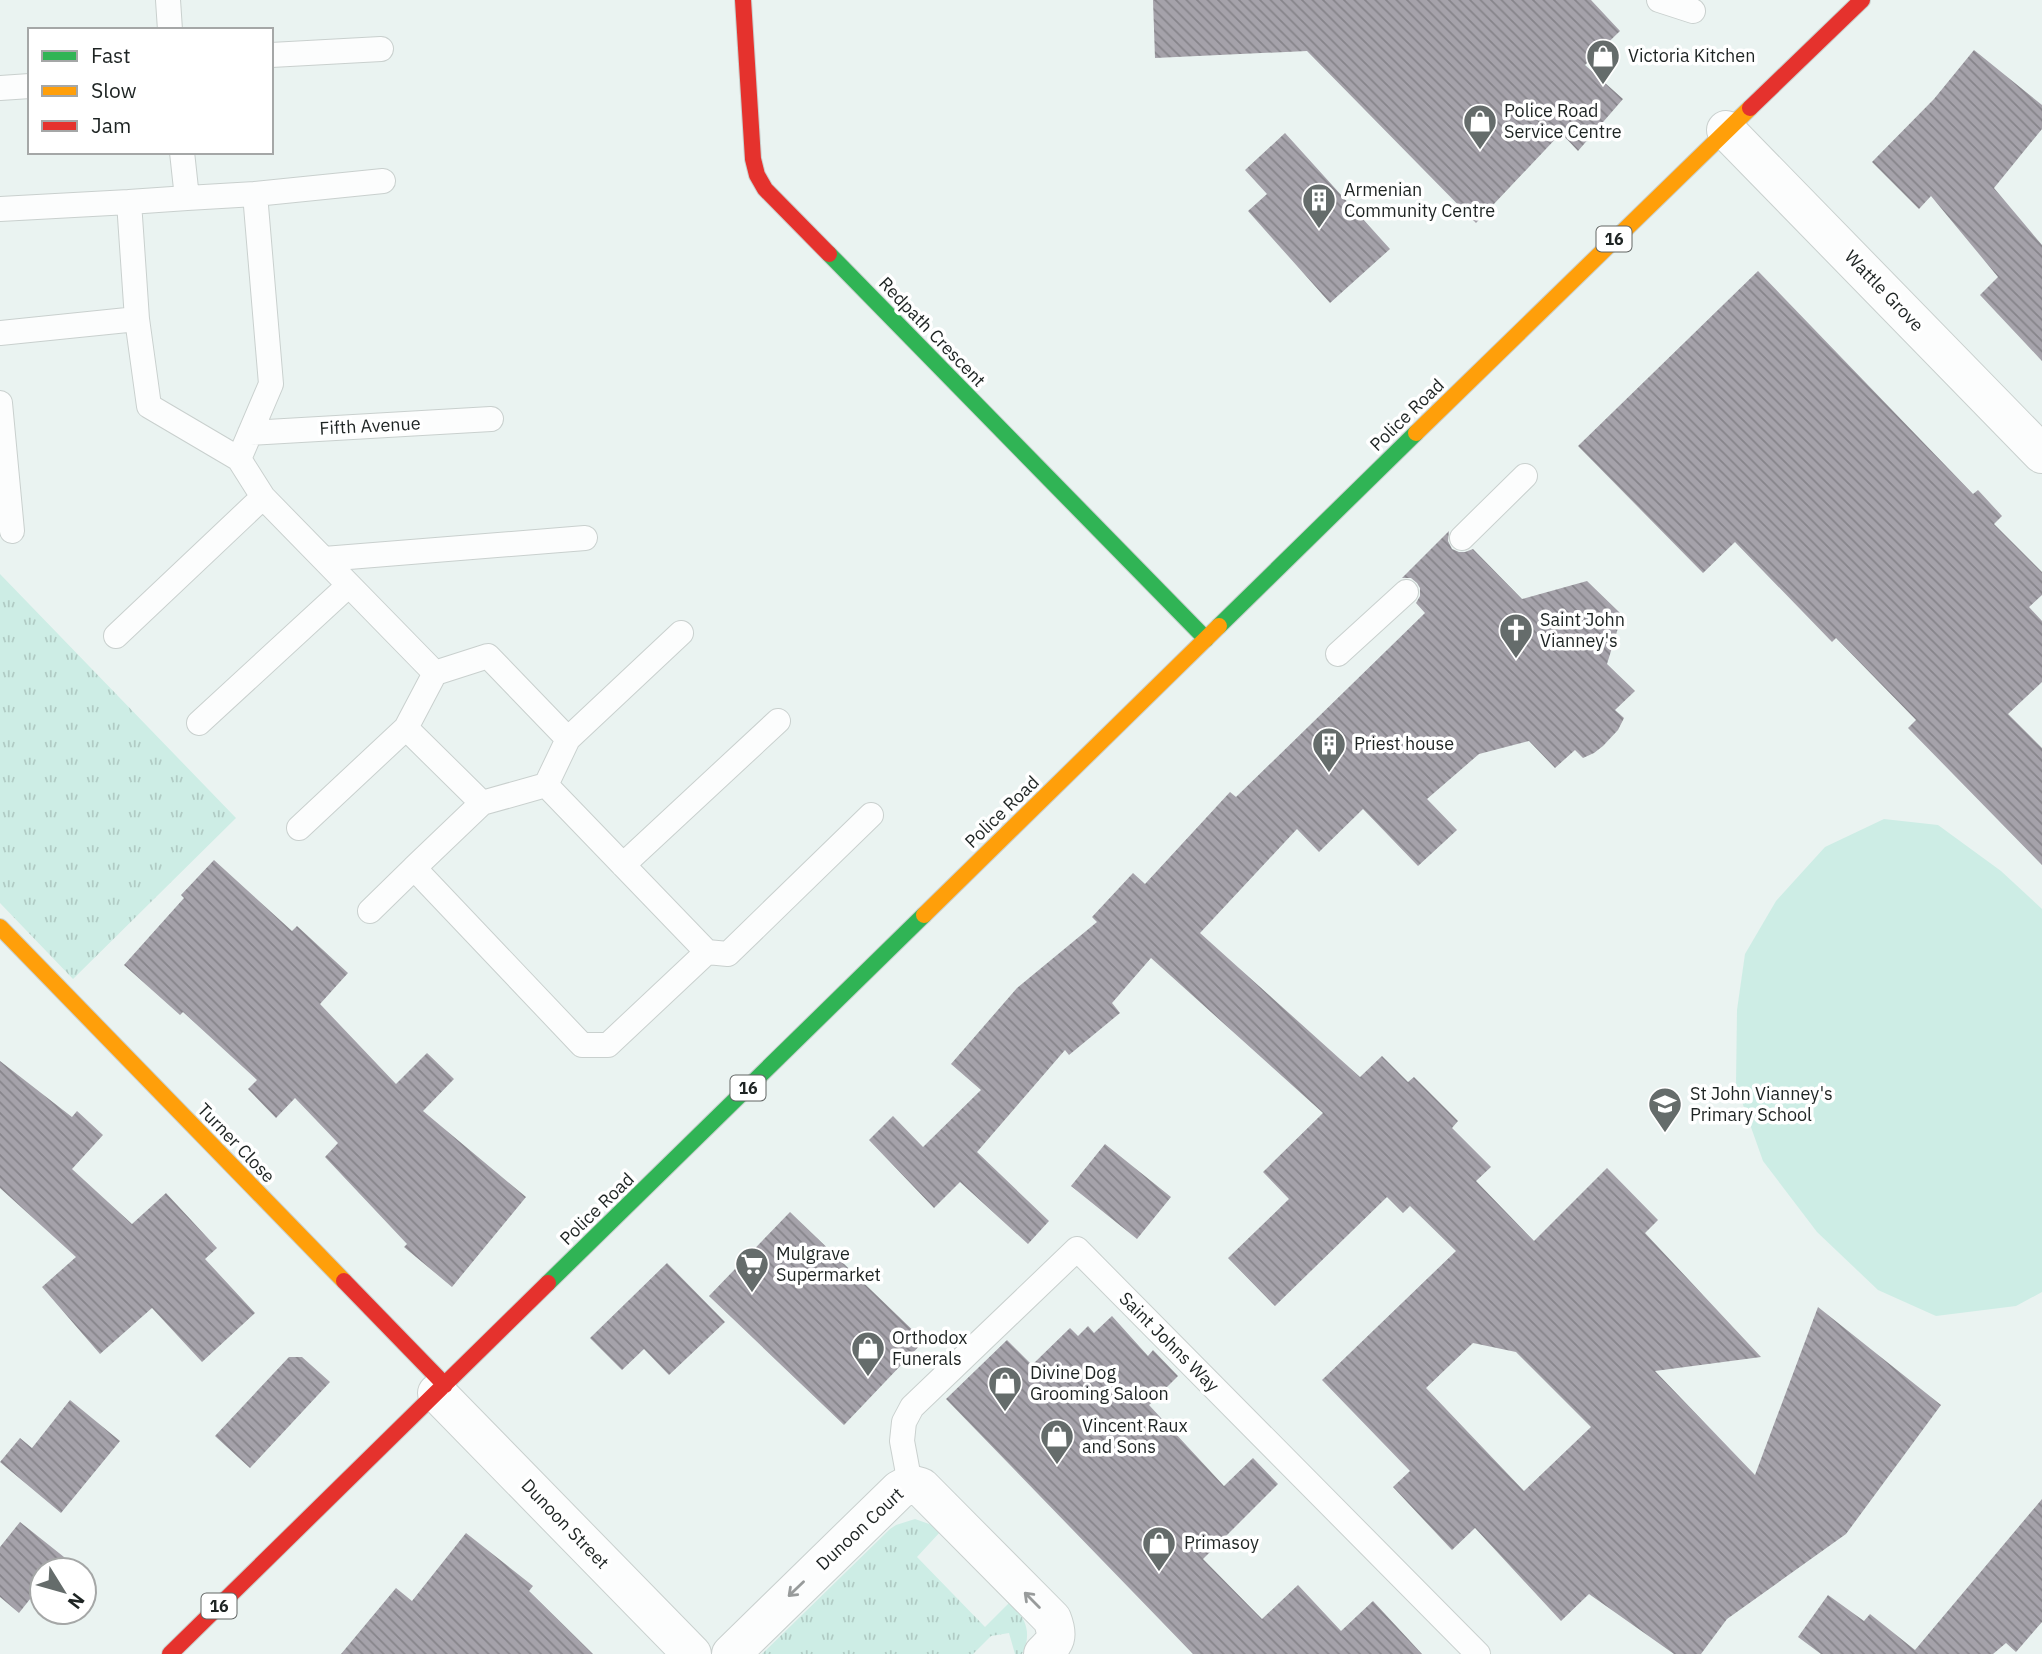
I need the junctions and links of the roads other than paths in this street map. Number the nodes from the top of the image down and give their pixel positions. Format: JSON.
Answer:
{"nodes":[{"id":1,"x":168,"y":0,"type":"edge"},
{"id":2,"x":743,"y":0,"type":"edge"},
{"id":3,"x":1659,"y":0,"type":"edge"},
{"id":4,"x":1862,"y":0,"type":"edge"},
{"id":5,"x":1693,"y":11,"type":"dead end"},
{"id":6,"x":170,"y":28,"type":"edge"},
{"id":7,"x":381,"y":49,"type":"dead end"},
{"id":8,"x":273,"y":55,"type":"edge"},
{"id":9,"x":28,"y":86,"type":"edge"},
{"id":10,"x":0,"y":88,"type":"edge"},
{"id":11,"x":1726,"y":130,"type":"junction"},
{"id":12,"x":182,"y":154,"type":"edge"},
{"id":13,"x":383,"y":181,"type":"dead end"},
{"id":14,"x":255,"y":194,"type":"junction"},
{"id":15,"x":187,"y":198,"type":"junction"},
{"id":16,"x":129,"y":202,"type":"junction"},
{"id":17,"x":0,"y":209,"type":"edge"},
{"id":18,"x":137,"y":319,"type":"junction"},
{"id":19,"x":0,"y":333,"type":"edge"},
{"id":20,"x":0,"y":402,"type":"edge"},
{"id":21,"x":491,"y":419,"type":"dead end"},
{"id":22,"x":250,"y":433,"type":"junction"},
{"id":23,"x":2042,"y":454,"type":"edge"},
{"id":24,"x":239,"y":458,"type":"junction"},
{"id":25,"x":1525,"y":476,"type":"dead end"},
{"id":26,"x":263,"y":497,"type":"junction"},
{"id":27,"x":12,"y":531,"type":"dead end"},
{"id":28,"x":585,"y":538,"type":"dead end"},
{"id":29,"x":1462,"y":538,"type":"dead end"},
{"id":30,"x":324,"y":559,"type":"junction"},
{"id":31,"x":349,"y":584,"type":"junction"},
{"id":32,"x":1406,"y":592,"type":"dead end"},
{"id":33,"x":681,"y":633,"type":"dead end"},
{"id":34,"x":117,"y":636,"type":"dead end"},
{"id":35,"x":1206,"y":639,"type":"junction"},
{"id":36,"x":1338,"y":654,"type":"dead end"},
{"id":37,"x":435,"y":673,"type":"junction"},
{"id":38,"x":778,"y":721,"type":"dead end"},
{"id":39,"x":199,"y":723,"type":"dead end"},
{"id":40,"x":406,"y":727,"type":"junction"},
{"id":41,"x":568,"y":739,"type":"junction"},
{"id":42,"x":546,"y":785,"type":"junction"},
{"id":43,"x":482,"y":803,"type":"junction"},
{"id":44,"x":871,"y":815,"type":"dead end"},
{"id":45,"x":299,"y":828,"type":"dead end"},
{"id":46,"x":623,"y":865,"type":"junction"},
{"id":47,"x":414,"y":868,"type":"junction"},
{"id":48,"x":370,"y":911,"type":"dead end"},
{"id":49,"x":0,"y":927,"type":"edge"},
{"id":50,"x":707,"y":952,"type":"junction"},
{"id":51,"x":441,"y":1389,"type":"junction"},
{"id":52,"x":910,"y":1484,"type":"junction"},
{"id":53,"x":170,"y":1654,"type":"edge"},
{"id":54,"x":692,"y":1654,"type":"edge"},
{"id":55,"x":731,"y":1654,"type":"edge"},
{"id":56,"x":1043,"y":1654,"type":"edge"},
{"id":57,"x":1478,"y":1654,"type":"edge"}],
"edges":[{"from":1,"to":6,"type":"lane"},
{"from":2,"to":35,"type":"main road","name":"Redpath Crescent"},
{"from":3,"to":5,"type":"lane"},
{"from":4,"to":11,"type":"main road","name":"Police Road","number":"16"},
{"from":7,"to":8,"type":"lane"},
{"from":9,"to":10,"type":"lane"},
{"from":11,"to":23,"type":"street","name":"Wattle Grove"},
{"from":11,"to":35,"type":"main road","name":"Police Road","number":"16"},
{"from":12,"to":15,"type":"lane"},
{"from":13,"to":14,"type":"lane"},
{"from":14,"to":15,"type":"lane"},
{"from":14,"to":22,"type":"lane"},
{"from":15,"to":16,"type":"lane"},
{"from":16,"to":17,"type":"lane"},
{"from":16,"to":18,"type":"lane"},
{"from":18,"to":19,"type":"lane"},
{"from":18,"to":24,"type":"lane"},
{"from":20,"to":27,"type":"lane"},
{"from":21,"to":22,"type":"lane","name":"Fifth Avenue"},
{"from":22,"to":24,"type":"lane"},
{"from":24,"to":26,"type":"lane"},
{"from":25,"to":29,"type":"lane"},
{"from":26,"to":30,"type":"lane"},
{"from":26,"to":34,"type":"lane"},
{"from":28,"to":30,"type":"lane"},
{"from":30,"to":31,"type":"lane"},
{"from":31,"to":37,"type":"lane"},
{"from":31,"to":39,"type":"lane"},
{"from":32,"to":36,"type":"lane"},
{"from":33,"to":41,"type":"lane"},
{"from":35,"to":51,"type":"main road","name":"Police Road","number":"16"},
{"from":37,"to":40,"type":"lane"},
{"from":37,"to":41,"type":"lane"},
{"from":38,"to":46,"type":"lane"},
{"from":40,"to":43,"type":"lane"},
{"from":40,"to":45,"type":"lane"},
{"from":41,"to":42,"type":"lane"},
{"from":42,"to":43,"type":"lane"},
{"from":42,"to":46,"type":"lane"},
{"from":43,"to":47,"type":"lane"},
{"from":44,"to":50,"type":"lane"},
{"from":46,"to":50,"type":"lane"},
{"from":47,"to":48,"type":"lane"},
{"from":47,"to":50,"type":"lane"},
{"from":49,"to":51,"type":"main road","name":"Turner Close"},
{"from":51,"to":53,"type":"main road","name":"Police Road","number":"16"},
{"from":51,"to":54,"type":"street","name":"Dunoon Street"},
{"from":52,"to":55,"type":"street","name":"Dunoon Court","one_way":true},
{"from":56,"to":52,"type":"street","name":"Dunoon Court","one_way":true},
{"from":52,"to":57,"type":"lane","name":"Saint Johns Way"}]}
